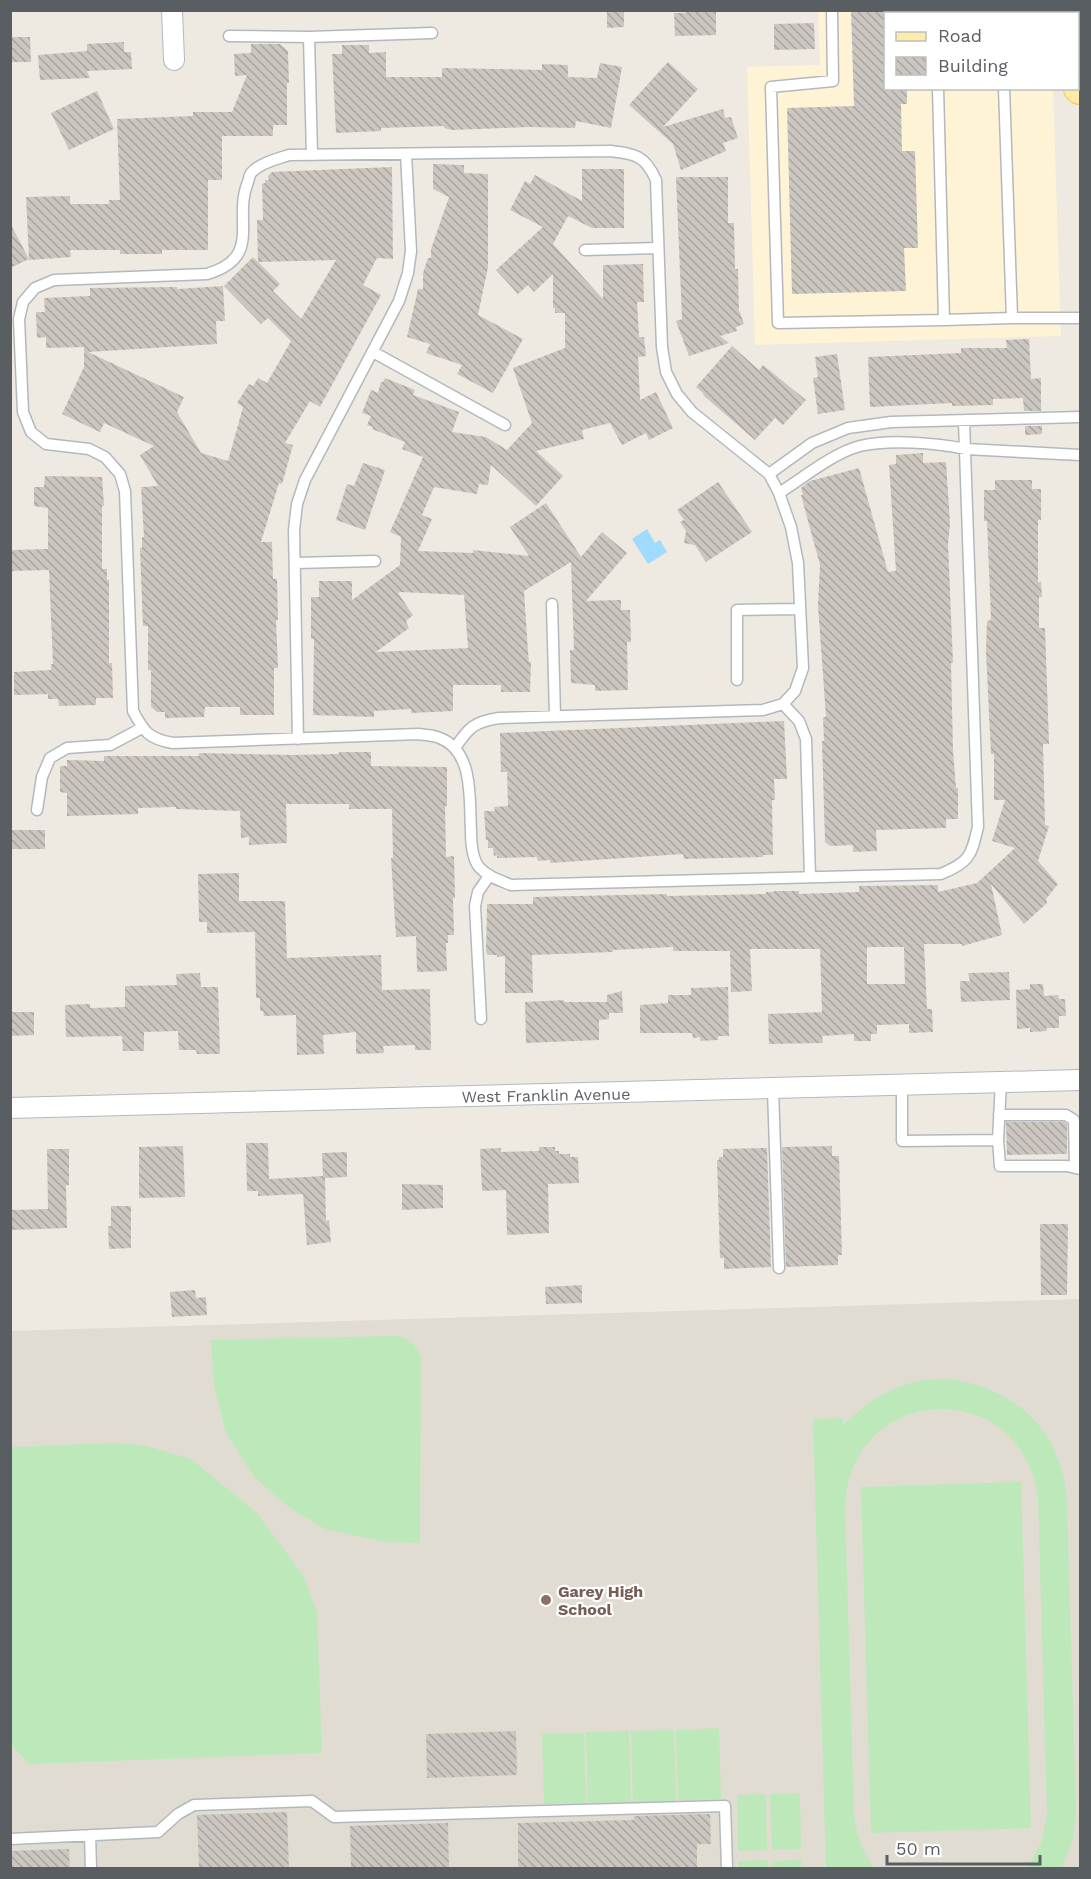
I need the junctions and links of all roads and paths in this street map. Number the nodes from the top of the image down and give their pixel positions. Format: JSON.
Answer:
{"nodes":[{"id":1,"x":172,"y":10,"type":"edge"},
{"id":2,"x":832,"y":10,"type":"edge"},
{"id":3,"x":432,"y":33,"type":"dead end"},
{"id":4,"x":229,"y":36,"type":"dead end"},
{"id":5,"x":309,"y":37,"type":"junction"},
{"id":6,"x":1079,"y":55,"type":"edge"},
{"id":7,"x":174,"y":60,"type":"dead end"},
{"id":8,"x":1080,"y":88,"type":"edge"},
{"id":9,"x":938,"y":90,"type":"edge"},
{"id":10,"x":1004,"y":90,"type":"edge"},
{"id":11,"x":406,"y":154,"type":"junction"},
{"id":12,"x":312,"y":155,"type":"junction"},
{"id":13,"x":658,"y":248,"type":"junction"},
{"id":14,"x":585,"y":250,"type":"dead end"},
{"id":15,"x":1012,"y":318,"type":"junction"},
{"id":16,"x":1080,"y":318,"type":"edge"},
{"id":17,"x":944,"y":320,"type":"junction"},
{"id":18,"x":373,"y":352,"type":"junction"},
{"id":19,"x":1080,"y":417,"type":"edge"},
{"id":20,"x":964,"y":421,"type":"junction"},
{"id":21,"x":505,"y":425,"type":"dead end"},
{"id":22,"x":966,"y":450,"type":"junction"},
{"id":23,"x":1080,"y":455,"type":"edge"},
{"id":24,"x":769,"y":474,"type":"junction"},
{"id":25,"x":779,"y":493,"type":"junction"},
{"id":26,"x":375,"y":561,"type":"dead end"},
{"id":27,"x":295,"y":563,"type":"junction"},
{"id":28,"x":552,"y":604,"type":"dead end"},
{"id":29,"x":800,"y":609,"type":"junction"},
{"id":30,"x":737,"y":680,"type":"dead end"},
{"id":31,"x":783,"y":704,"type":"junction"},
{"id":32,"x":555,"y":716,"type":"junction"},
{"id":33,"x":142,"y":728,"type":"junction"},
{"id":34,"x":298,"y":739,"type":"junction"},
{"id":35,"x":455,"y":748,"type":"junction"},
{"id":36,"x":37,"y":810,"type":"dead end"},
{"id":37,"x":489,"y":876,"type":"junction"},
{"id":38,"x":810,"y":877,"type":"junction"},
{"id":39,"x":481,"y":1019,"type":"dead end"},
{"id":40,"x":1080,"y":1080,"type":"edge"},
{"id":41,"x":1001,"y":1082,"type":"junction"},
{"id":42,"x":902,"y":1085,"type":"junction"},
{"id":43,"x":773,"y":1089,"type":"junction"},
{"id":44,"x":10,"y":1108,"type":"edge"},
{"id":45,"x":999,"y":1115,"type":"junction"},
{"id":46,"x":998,"y":1140,"type":"junction"},
{"id":47,"x":1078,"y":1168,"type":"edge"},
{"id":48,"x":779,"y":1268,"type":"dead end"},
{"id":49,"x":90,"y":1835,"type":"junction"},
{"id":50,"x":10,"y":1839,"type":"edge"},
{"id":51,"x":91,"y":1869,"type":"edge"},
{"id":52,"x":727,"y":1869,"type":"edge"}],
"edges":[{"from":1,"to":7,"type":"street"},
{"from":2,"to":17,"type":"lane"},
{"from":3,"to":5,"type":"lane"},
{"from":4,"to":5,"type":"lane"},
{"from":5,"to":12,"type":"lane"},
{"from":6,"to":8,"type":"main road"},
{"from":9,"to":17,"type":"lane"},
{"from":10,"to":15,"type":"lane"},
{"from":11,"to":12,"type":"lane"},
{"from":11,"to":13,"type":"lane"},
{"from":11,"to":18,"type":"lane"},
{"from":12,"to":33,"type":"lane"},
{"from":13,"to":14,"type":"lane"},
{"from":13,"to":24,"type":"lane"},
{"from":15,"to":16,"type":"lane"},
{"from":15,"to":17,"type":"lane"},
{"from":18,"to":21,"type":"lane"},
{"from":18,"to":27,"type":"lane"},
{"from":19,"to":20,"type":"lane"},
{"from":20,"to":22,"type":"lane"},
{"from":20,"to":24,"type":"lane"},
{"from":22,"to":23,"type":"lane"},
{"from":22,"to":25,"type":"lane"},
{"from":22,"to":38,"type":"lane"},
{"from":24,"to":25,"type":"lane"},
{"from":25,"to":29,"type":"lane"},
{"from":26,"to":27,"type":"lane"},
{"from":27,"to":34,"type":"lane"},
{"from":28,"to":32,"type":"lane"},
{"from":29,"to":30,"type":"lane"},
{"from":29,"to":31,"type":"lane"},
{"from":31,"to":32,"type":"lane"},
{"from":31,"to":38,"type":"lane"},
{"from":32,"to":35,"type":"lane"},
{"from":33,"to":34,"type":"lane"},
{"from":33,"to":36,"type":"lane"},
{"from":34,"to":35,"type":"lane"},
{"from":35,"to":37,"type":"lane"},
{"from":37,"to":38,"type":"lane"},
{"from":37,"to":39,"type":"lane"},
{"from":40,"to":41,"type":"street","name":"West Franklin Avenue"},
{"from":41,"to":42,"type":"street","name":"West Franklin Avenue"},
{"from":41,"to":45,"type":"lane"},
{"from":42,"to":43,"type":"street","name":"West Franklin Avenue"},
{"from":42,"to":46,"type":"lane"},
{"from":43,"to":44,"type":"street","name":"West Franklin Avenue"},
{"from":43,"to":48,"type":"lane"},
{"from":45,"to":46,"type":"lane"},
{"from":45,"to":47,"type":"lane"},
{"from":46,"to":47,"type":"lane"},
{"from":49,"to":50,"type":"lane"},
{"from":49,"to":51,"type":"lane"},
{"from":49,"to":52,"type":"lane"}]}
